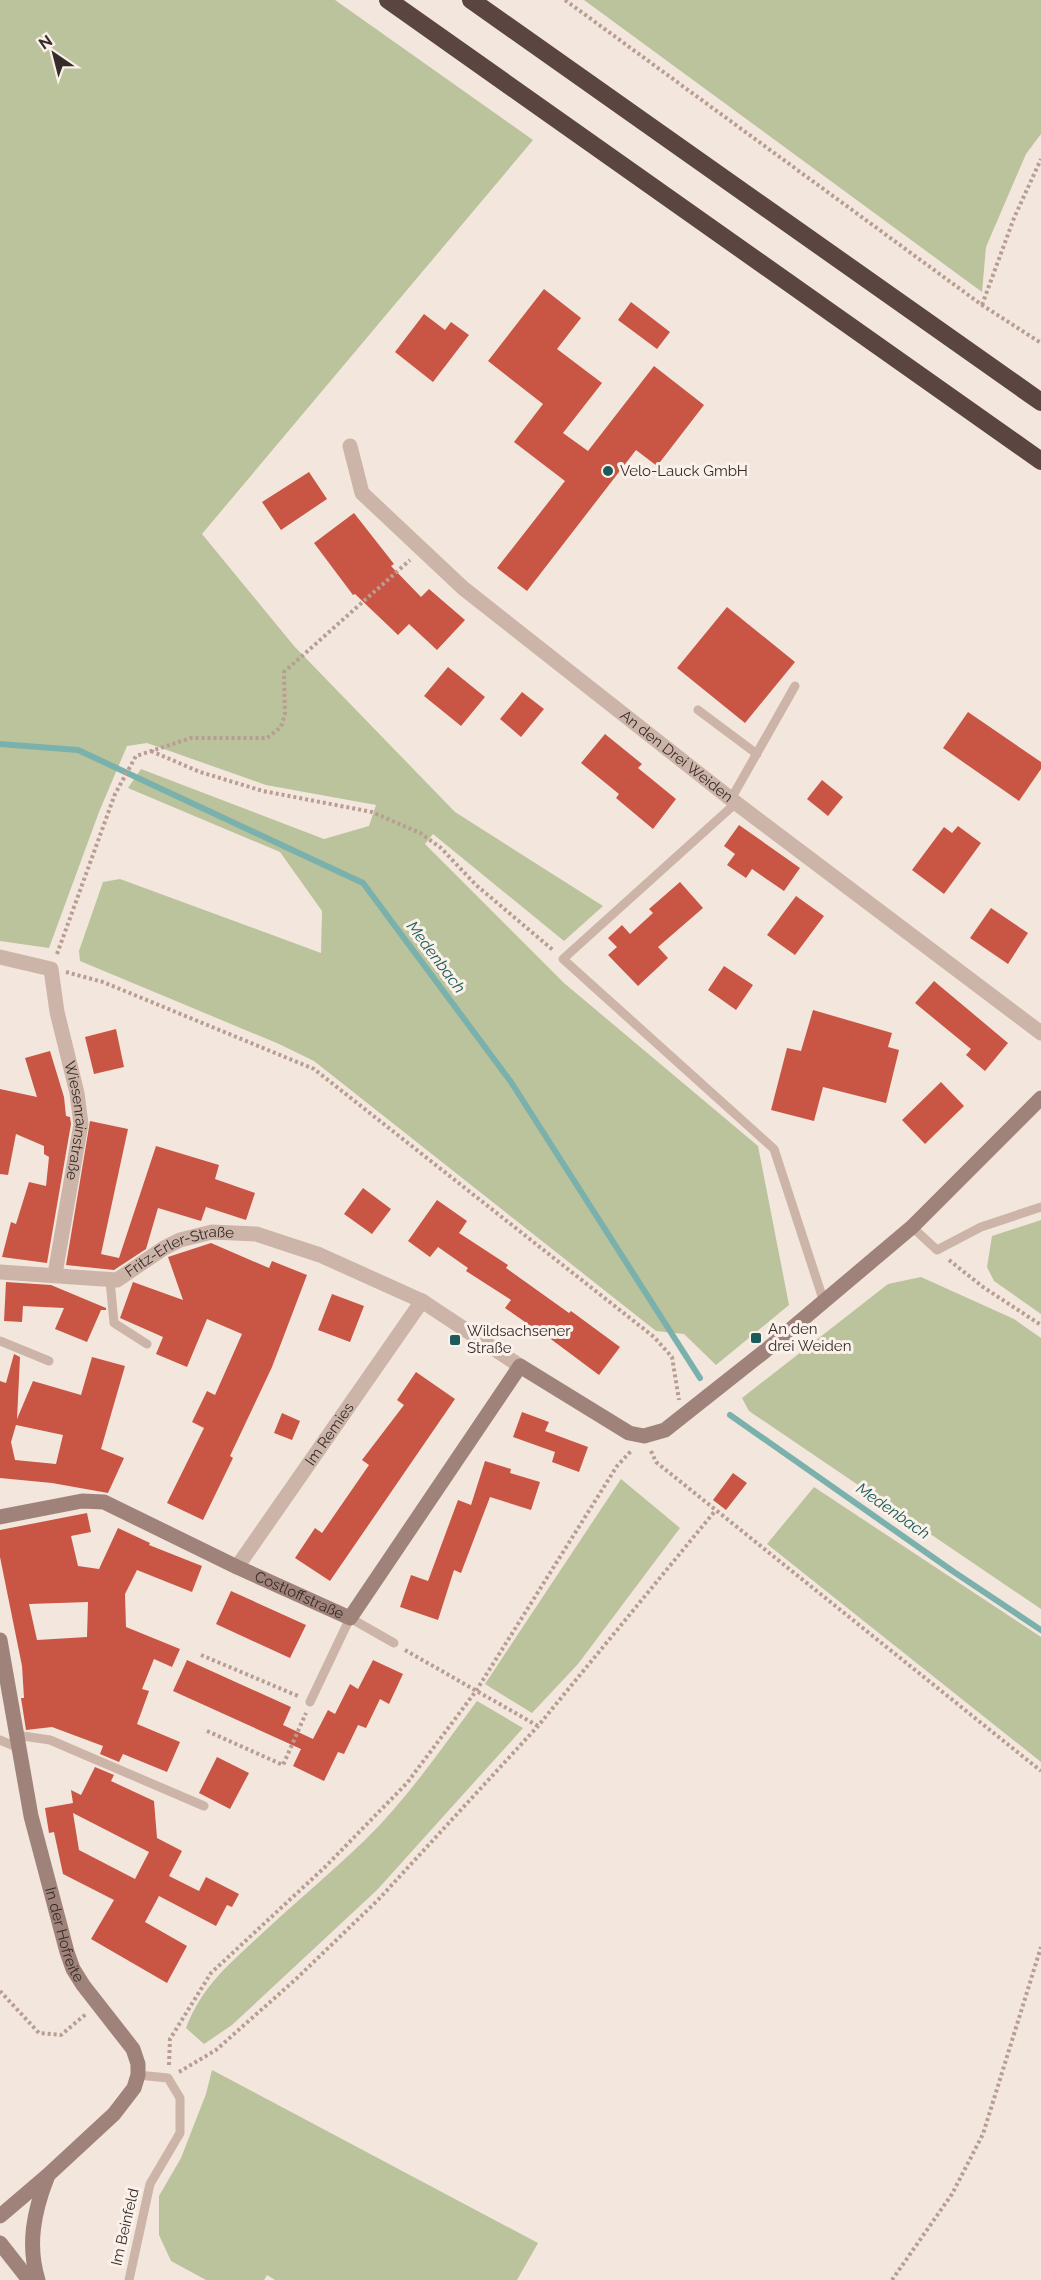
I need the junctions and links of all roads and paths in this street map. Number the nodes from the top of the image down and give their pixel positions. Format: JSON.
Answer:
{"nodes":[{"id":1,"x":388,"y":0,"type":"edge"},
{"id":2,"x":471,"y":0,"type":"edge"},
{"id":3,"x":565,"y":0,"type":"edge"},
{"id":4,"x":1041,"y":159,"type":"edge"},
{"id":5,"x":982,"y":305,"type":"junction"},
{"id":6,"x":1041,"y":343,"type":"edge"},
{"id":7,"x":1041,"y":402,"type":"edge"},
{"id":8,"x":350,"y":446,"type":"dead end"},
{"id":9,"x":1041,"y":461,"type":"edge"},
{"id":10,"x":422,"y":549,"type":"junction"},
{"id":11,"x":795,"y":686,"type":"dead end"},
{"id":12,"x":698,"y":710,"type":"dead end"},
{"id":13,"x":151,"y":751,"type":"junction"},
{"id":14,"x":757,"y":754,"type":"junction"},
{"id":15,"x":734,"y":801,"type":"junction"},
{"id":16,"x":0,"y":957,"type":"edge"},
{"id":17,"x":563,"y":958,"type":"junction"},
{"id":18,"x":51,"y":969,"type":"junction"},
{"id":19,"x":1041,"y":1033,"type":"edge"},
{"id":20,"x":1041,"y":1098,"type":"edge"},
{"id":21,"x":1041,"y":1207,"type":"edge"},
{"id":22,"x":912,"y":1227,"type":"junction"},
{"id":23,"x":937,"y":1250,"type":"junction"},
{"id":24,"x":0,"y":1272,"type":"edge"},
{"id":25,"x":56,"y":1274,"type":"junction"},
{"id":26,"x":110,"y":1280,"type":"junction"},
{"id":27,"x":422,"y":1301,"type":"junction"},
{"id":28,"x":824,"y":1302,"type":"junction"},
{"id":29,"x":1041,"y":1325,"type":"edge"},
{"id":30,"x":0,"y":1341,"type":"edge"},
{"id":31,"x":147,"y":1344,"type":"dead end"},
{"id":32,"x":49,"y":1361,"type":"dead end"},
{"id":33,"x":520,"y":1366,"type":"junction"},
{"id":34,"x":682,"y":1418,"type":"junction"},
{"id":35,"x":644,"y":1436,"type":"junction"},
{"id":36,"x":715,"y":1511,"type":"junction"},
{"id":37,"x":0,"y":1517,"type":"edge"},
{"id":38,"x":237,"y":1567,"type":"junction"},
{"id":39,"x":350,"y":1618,"type":"junction"},
{"id":40,"x":0,"y":1640,"type":"edge"},
{"id":41,"x":394,"y":1643,"type":"joint"},
{"id":42,"x":201,"y":1655,"type":"dead end"},
{"id":43,"x":476,"y":1691,"type":"junction"},
{"id":44,"x":310,"y":1702,"type":"junction"},
{"id":45,"x":538,"y":1726,"type":"junction"},
{"id":46,"x":207,"y":1731,"type":"dead end"},
{"id":47,"x":0,"y":1740,"type":"edge"},
{"id":48,"x":17,"y":1742,"type":"junction"},
{"id":49,"x":1041,"y":1771,"type":"edge"},
{"id":50,"x":204,"y":1806,"type":"dead end"},
{"id":51,"x":1041,"y":1947,"type":"edge"},
{"id":52,"x":0,"y":1991,"type":"edge"},
{"id":53,"x":97,"y":2003,"type":"junction"},
{"id":54,"x":138,"y":2075,"type":"junction"},
{"id":55,"x":168,"y":2078,"type":"junction"},
{"id":56,"x":47,"y":2176,"type":"junction"},
{"id":57,"x":0,"y":2216,"type":"edge"},
{"id":58,"x":0,"y":2243,"type":"edge"},
{"id":59,"x":29,"y":2280,"type":"edge"},
{"id":60,"x":38,"y":2280,"type":"edge"},
{"id":61,"x":129,"y":2280,"type":"edge"},
{"id":62,"x":892,"y":2280,"type":"edge"}],
"edges":[{"from":1,"to":9,"type":"highway"},
{"from":2,"to":7,"type":"highway"},
{"from":3,"to":5,"type":"path"},
{"from":4,"to":5,"type":"path"},
{"from":5,"to":6,"type":"path"},
{"from":8,"to":10,"type":"street","name":"An den Drei Weiden"},
{"from":10,"to":13,"type":"path"},
{"from":10,"to":15,"type":"street","name":"An den Drei Weiden"},
{"from":11,"to":14,"type":"lane"},
{"from":12,"to":14,"type":"lane"},
{"from":13,"to":17,"type":"path"},
{"from":13,"to":18,"type":"path"},
{"from":14,"to":15,"type":"lane"},
{"from":15,"to":17,"type":"lane"},
{"from":15,"to":19,"type":"street","name":"An den Drei Weiden"},
{"from":16,"to":18,"type":"street"},
{"from":17,"to":28,"type":"lane"},
{"from":18,"to":25,"type":"street","name":"Wiesenrainstraße"},
{"from":18,"to":34,"type":"path"},
{"from":20,"to":22,"type":"main road"},
{"from":21,"to":23,"type":"lane"},
{"from":22,"to":23,"type":"lane"},
{"from":22,"to":28,"type":"main road"},
{"from":23,"to":29,"type":"path"},
{"from":24,"to":25,"type":"street","name":"Fritz-Erler-Straße"},
{"from":25,"to":26,"type":"street","name":"Fritz-Erler-Straße"},
{"from":26,"to":27,"type":"street","name":"Fritz-Erler-Straße"},
{"from":26,"to":31,"type":"lane"},
{"from":27,"to":33,"type":"street"},
{"from":27,"to":38,"type":"street","name":"Im Remies"},
{"from":28,"to":34,"type":"main road"},
{"from":30,"to":32,"type":"lane"},
{"from":33,"to":35,"type":"main road"},
{"from":33,"to":39,"type":"main road","name":"Costloffstraße"},
{"from":34,"to":35,"type":"main road"},
{"from":35,"to":36,"type":"path"},
{"from":35,"to":43,"type":"path"},
{"from":36,"to":45,"type":"path"},
{"from":36,"to":49,"type":"path"},
{"from":37,"to":38,"type":"main road","name":"Costloffstraße"},
{"from":38,"to":39,"type":"main road","name":"Costloffstraße"},
{"from":39,"to":41,"type":"lane"},
{"from":39,"to":44,"type":"lane"},
{"from":40,"to":48,"type":"main road","name":"In der Hofreite"},
{"from":41,"to":43,"type":"path"},
{"from":42,"to":44,"type":"path"},
{"from":43,"to":45,"type":"path"},
{"from":43,"to":55,"type":"path"},
{"from":44,"to":46,"type":"path"},
{"from":45,"to":55,"type":"path"},
{"from":47,"to":48,"type":"lane"},
{"from":48,"to":50,"type":"lane"},
{"from":48,"to":53,"type":"main road","name":"In der Hofreite"},
{"from":51,"to":62,"type":"path"},
{"from":52,"to":53,"type":"path"},
{"from":53,"to":54,"type":"main road","name":"In der Hofreite"},
{"from":54,"to":55,"type":"lane"},
{"from":54,"to":56,"type":"main road"},
{"from":55,"to":61,"type":"lane","name":"Im Beinfeld"},
{"from":56,"to":57,"type":"main road"},
{"from":56,"to":60,"type":"main road"},
{"from":58,"to":59,"type":"main road"}]}
